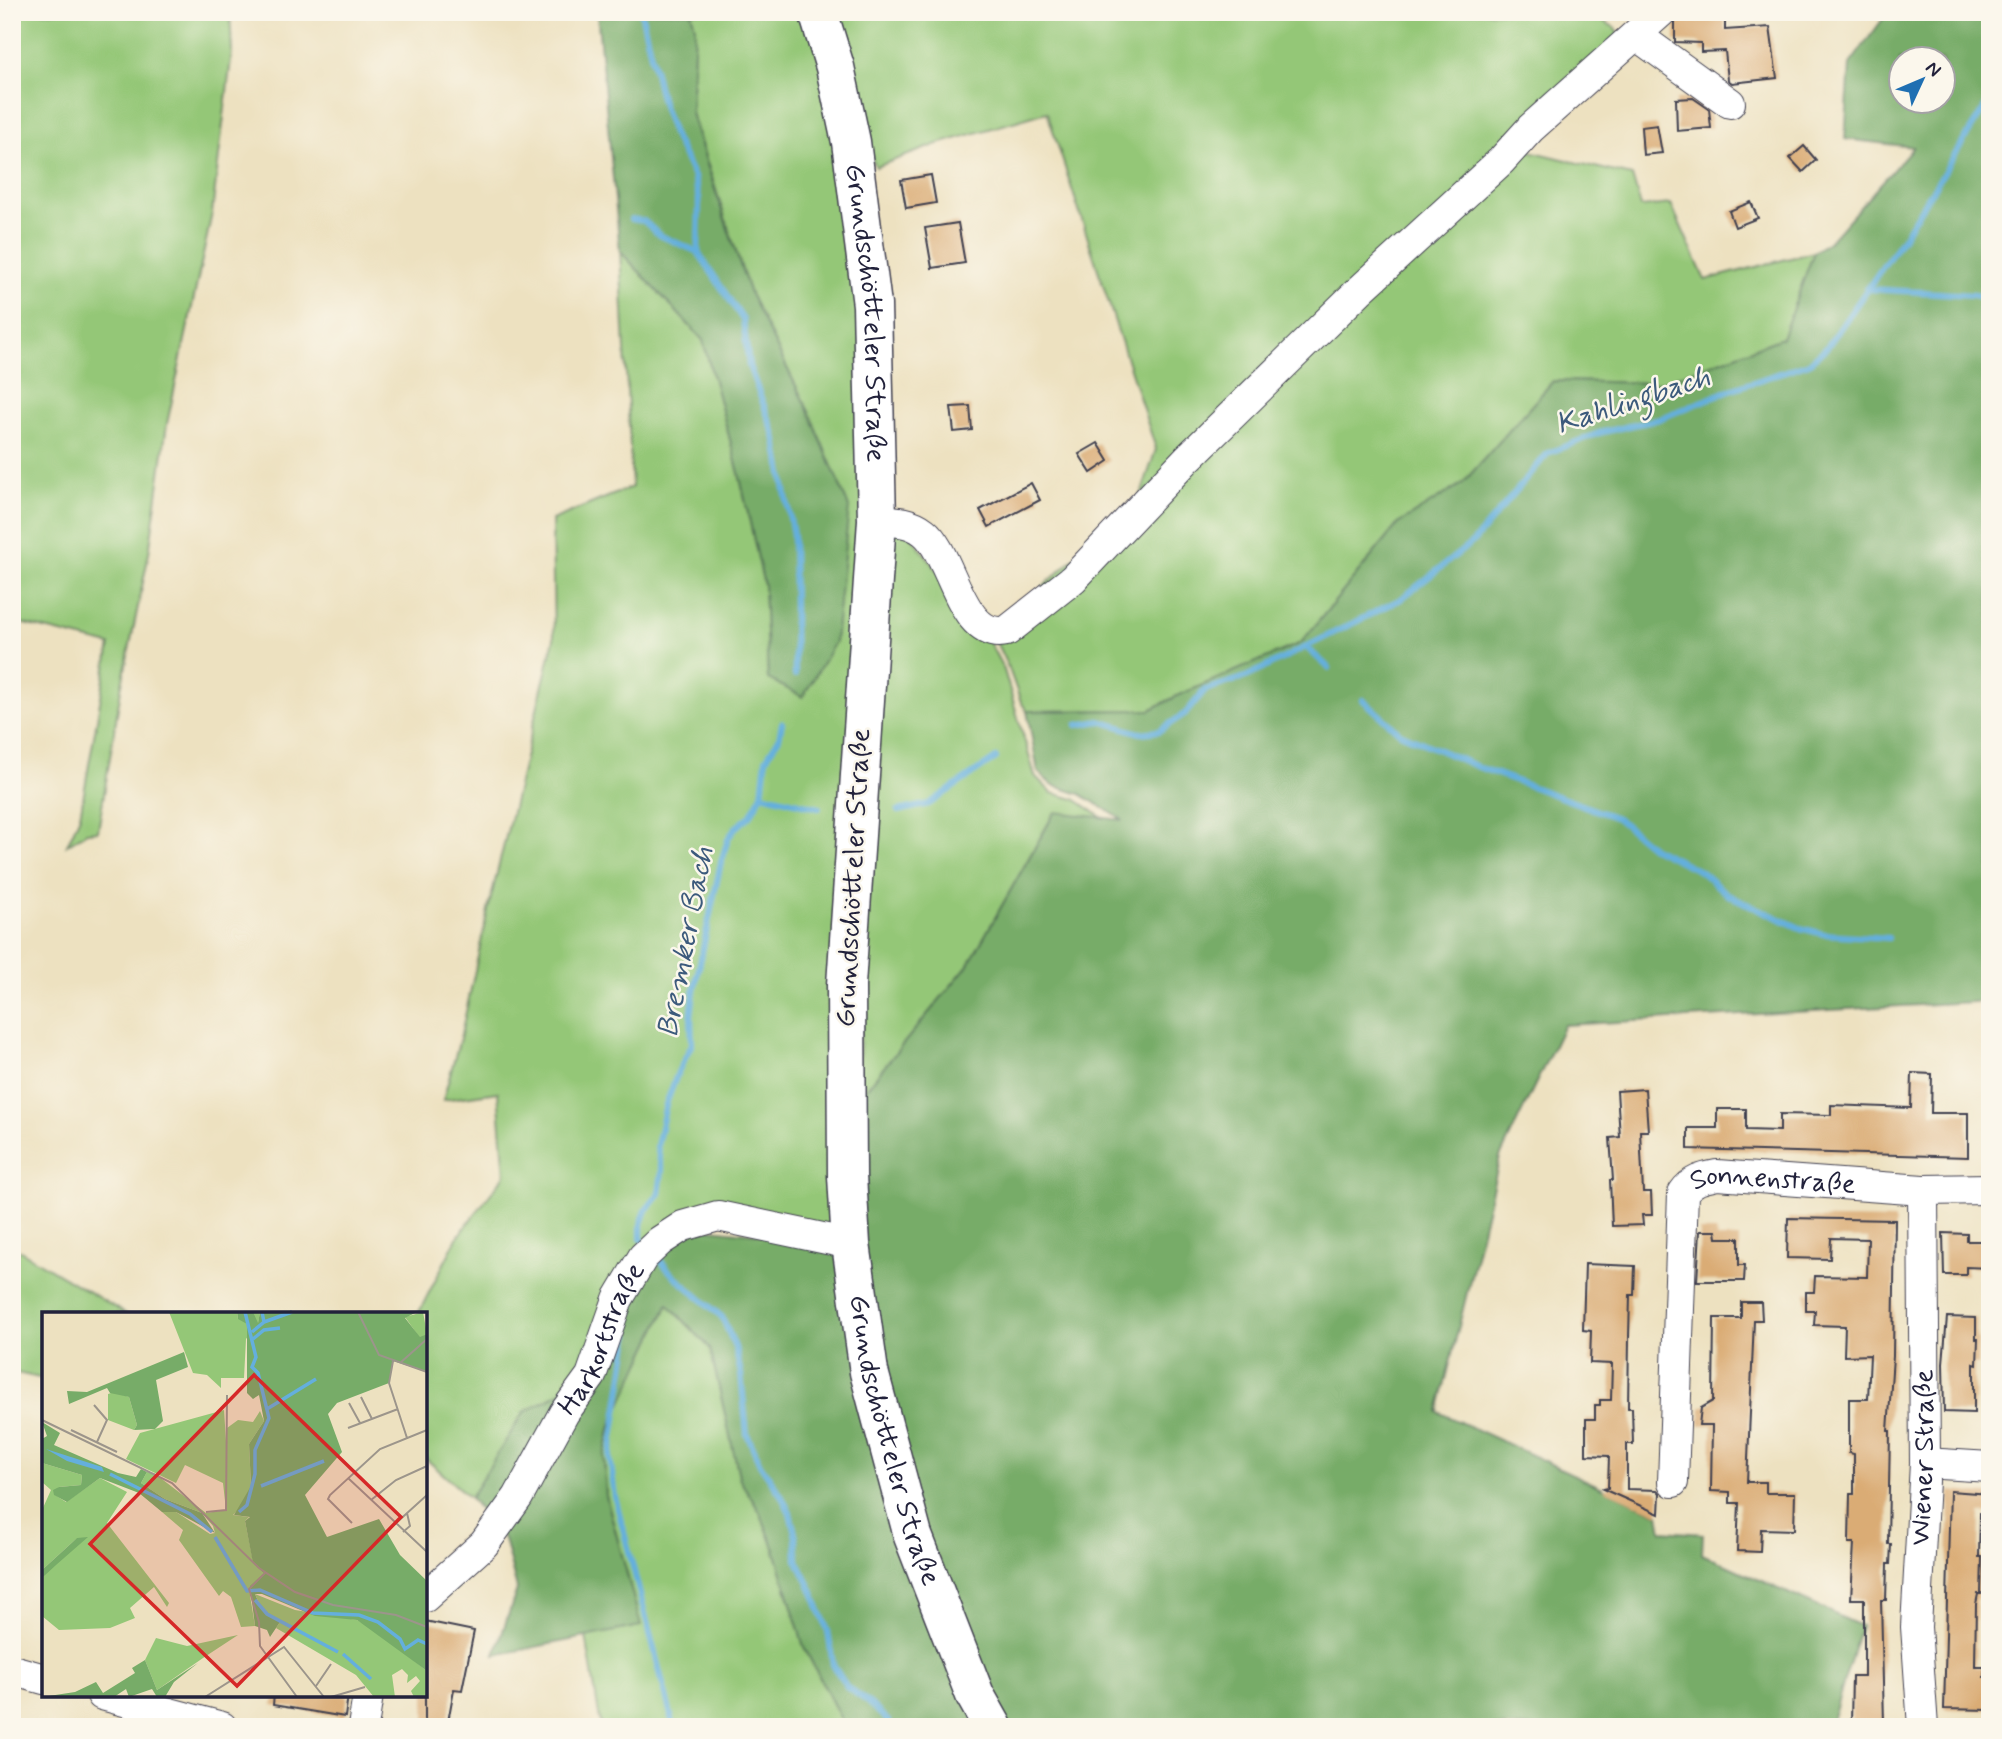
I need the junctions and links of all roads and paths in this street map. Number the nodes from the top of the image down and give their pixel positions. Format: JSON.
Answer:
{"nodes":[{"id":1,"x":818,"y":12,"type":"edge"},
{"id":2,"x":1661,"y":12,"type":"edge"},
{"id":3,"x":1636,"y":35,"type":"junction"},
{"id":4,"x":1730,"y":103,"type":"dead end"},
{"id":5,"x":877,"y":520,"type":"junction"},
{"id":6,"x":1990,"y":1189,"type":"edge"},
{"id":7,"x":1923,"y":1190,"type":"junction"},
{"id":8,"x":851,"y":1244,"type":"junction"},
{"id":9,"x":1925,"y":1463,"type":"junction"},
{"id":10,"x":1990,"y":1467,"type":"edge"},
{"id":11,"x":1673,"y":1482,"type":"dead end"},
{"id":12,"x":427,"y":1595,"type":"edge"},
{"id":13,"x":12,"y":1670,"type":"edge"},
{"id":14,"x":42,"y":1678,"type":"edge"},
{"id":15,"x":110,"y":1697,"type":"edge"},
{"id":16,"x":368,"y":1697,"type":"edge"},
{"id":17,"x":222,"y":1727,"type":"edge"},
{"id":18,"x":363,"y":1727,"type":"edge"},
{"id":19,"x":993,"y":1727,"type":"edge"},
{"id":20,"x":1923,"y":1727,"type":"edge"}],
"edges":[{"from":1,"to":5,"type":"main road","name":"Grundschötteler Straße"},
{"from":2,"to":3,"type":"street"},
{"from":3,"to":4,"type":"street"},
{"from":3,"to":5,"type":"street"},
{"from":5,"to":8,"type":"main road","name":"Grundschötteler Straße"},
{"from":6,"to":7,"type":"street","name":"Sonnenstraße"},
{"from":7,"to":9,"type":"street","name":"Wiener Straße"},
{"from":7,"to":11,"type":"street","name":"Sonnenstraße"},
{"from":8,"to":12,"type":"street","name":"Harkortstraße"},
{"from":8,"to":19,"type":"main road","name":"Grundschötteler Straße"},
{"from":9,"to":10,"type":"street"},
{"from":9,"to":20,"type":"street","name":"Wiener Straße"},
{"from":13,"to":14,"type":"street"},
{"from":15,"to":17,"type":"street"},
{"from":16,"to":18,"type":"street"}]}
